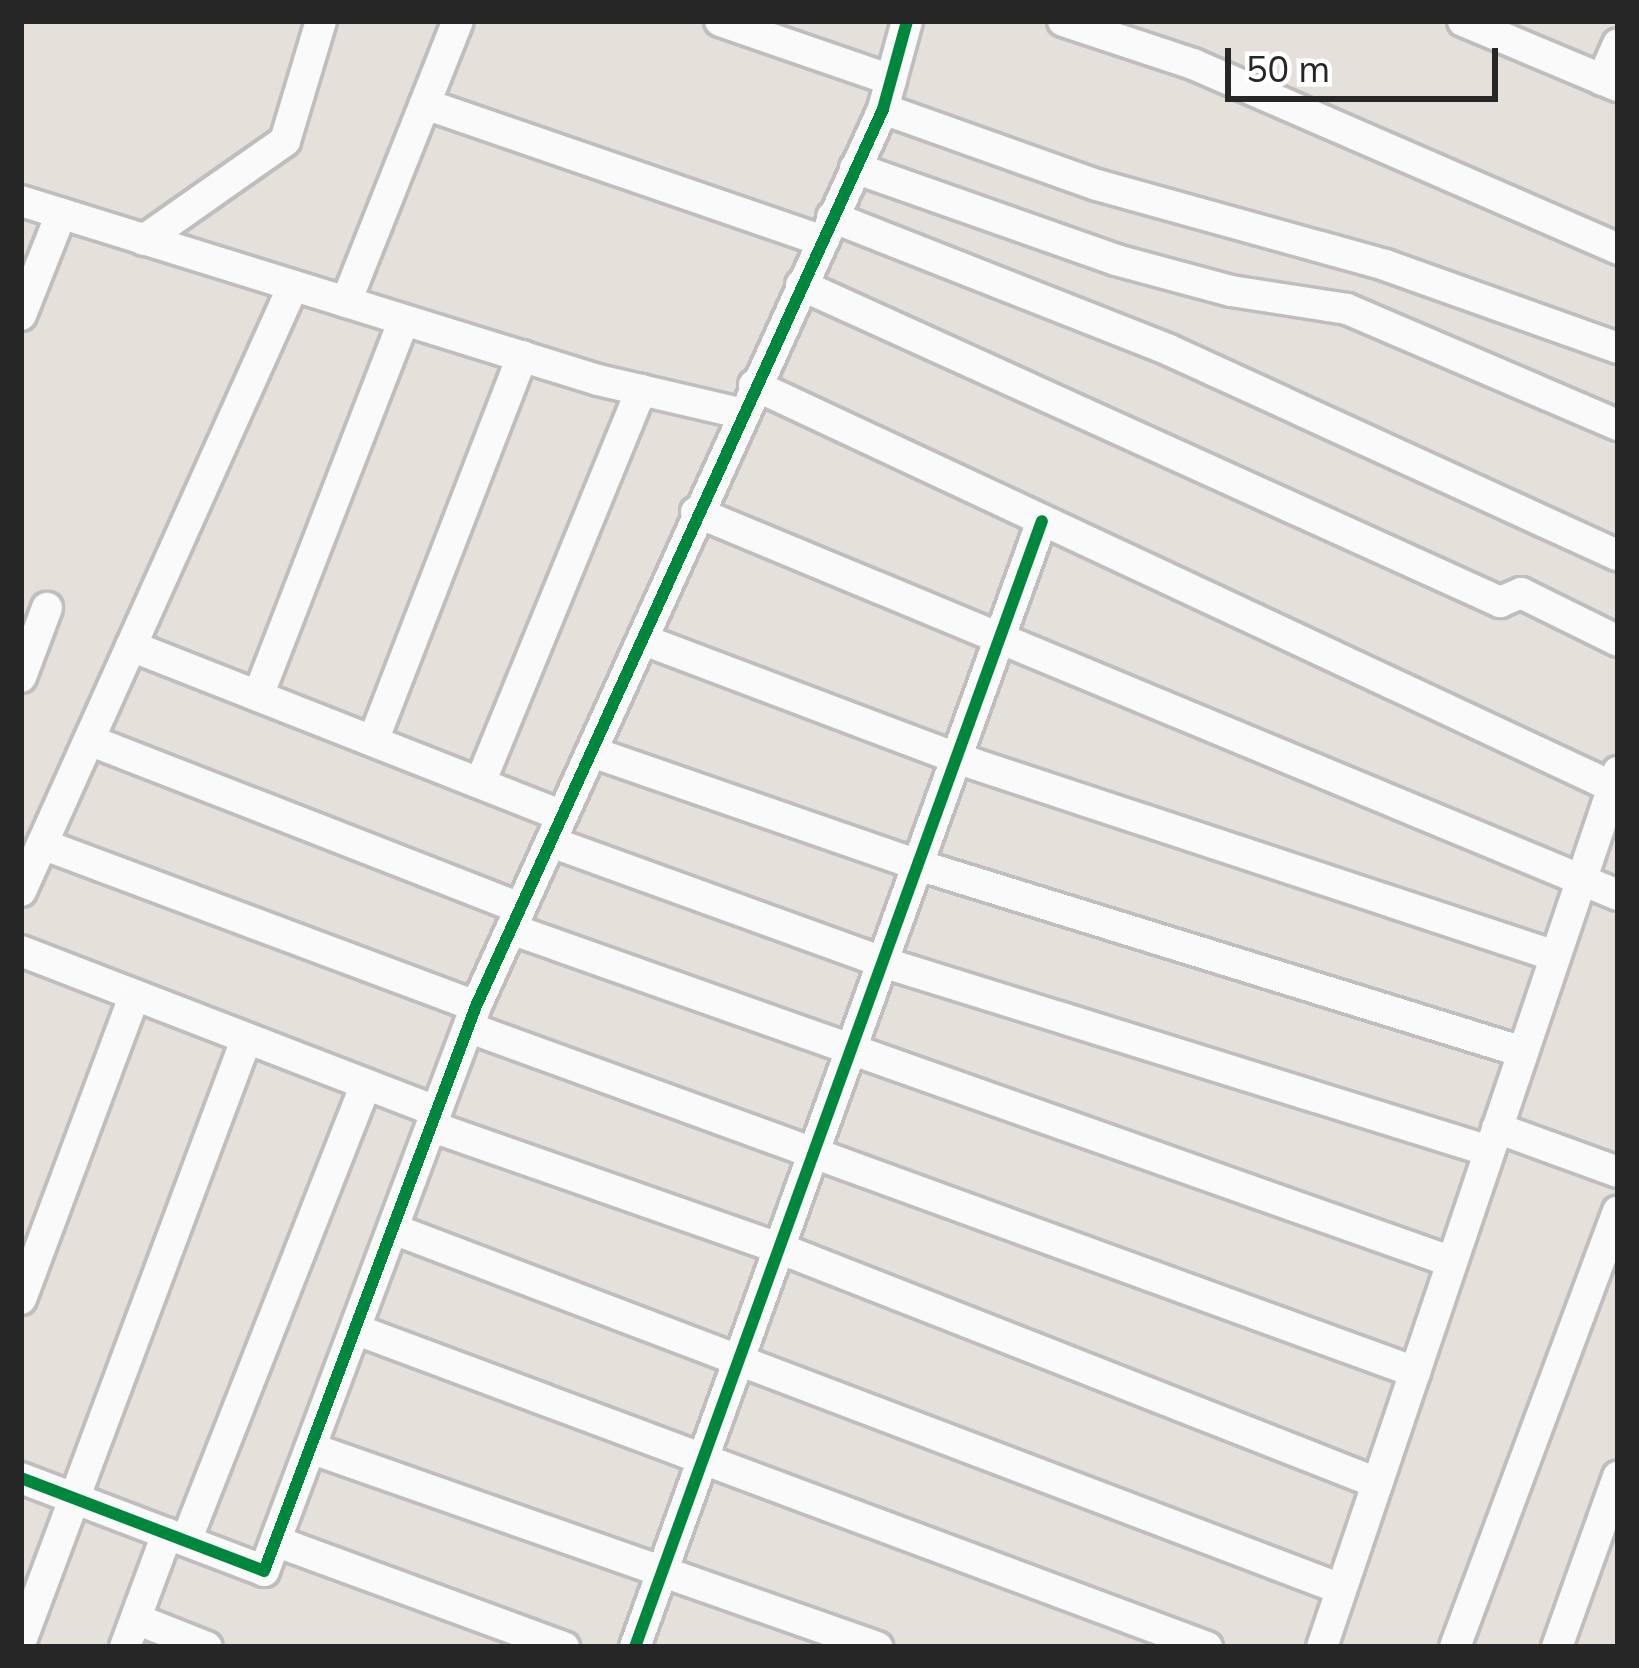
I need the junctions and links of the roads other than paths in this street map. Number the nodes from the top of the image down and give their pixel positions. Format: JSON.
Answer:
{"nodes":[{"id":1,"x":321,"y":21,"type":"edge"},
{"id":2,"x":458,"y":21,"type":"edge"},
{"id":3,"x":720,"y":21,"type":"edge"},
{"id":4,"x":907,"y":21,"type":"edge"},
{"id":5,"x":1063,"y":21,"type":"edge"},
{"id":6,"x":1463,"y":21,"type":"edge"},
{"id":7,"x":1618,"y":44,"type":"edge"},
{"id":8,"x":1610,"y":83,"type":"edge"},
{"id":9,"x":887,"y":94,"type":"junction"},
{"id":10,"x":425,"y":104,"type":"junction"},
{"id":11,"x":855,"y":168,"type":"junction"},
{"id":12,"x":21,"y":201,"type":"edge"},
{"id":13,"x":61,"y":214,"type":"junction"},
{"id":14,"x":827,"y":228,"type":"junction"},
{"id":15,"x":144,"y":240,"type":"junction"},
{"id":16,"x":1618,"y":250,"type":"edge"},
{"id":17,"x":800,"y":285,"type":"junction"},
{"id":18,"x":293,"y":286,"type":"junction"},
{"id":19,"x":346,"y":302,"type":"junction"},
{"id":20,"x":21,"y":315,"type":"edge"},
{"id":21,"x":404,"y":320,"type":"junction"},
{"id":22,"x":1618,"y":348,"type":"edge"},
{"id":23,"x":522,"y":356,"type":"junction"},
{"id":24,"x":641,"y":390,"type":"junction"},
{"id":25,"x":747,"y":399,"type":"junction"},
{"id":26,"x":1618,"y":425,"type":"edge"},
{"id":27,"x":696,"y":512,"type":"junction"},
{"id":28,"x":1042,"y":521,"type":"junction"},
{"id":29,"x":1618,"y":556,"type":"edge"},
{"id":30,"x":47,"y":608,"type":"dead end"},
{"id":31,"x":644,"y":640,"type":"junction"},
{"id":32,"x":999,"y":640,"type":"junction"},
{"id":33,"x":1618,"y":641,"type":"edge"},
{"id":34,"x":131,"y":646,"type":"junction"},
{"id":35,"x":21,"y":677,"type":"edge"},
{"id":36,"x":258,"y":695,"type":"junction"},
{"id":37,"x":89,"y":740,"type":"junction"},
{"id":38,"x":373,"y":741,"type":"junction"},
{"id":39,"x":595,"y":753,"type":"junction"},
{"id":40,"x":956,"y":758,"type":"junction"},
{"id":41,"x":1615,"y":779,"type":"edge"},
{"id":42,"x":480,"y":783,"type":"junction"},
{"id":43,"x":556,"y":828,"type":"junction"},
{"id":44,"x":42,"y":844,"type":"junction"},
{"id":45,"x":918,"y":865,"type":"junction"},
{"id":46,"x":1582,"y":876,"type":"junction"},
{"id":47,"x":21,"y":891,"type":"edge"},
{"id":48,"x":1618,"y":895,"type":"edge"},
{"id":49,"x":517,"y":919,"type":"junction"},
{"id":50,"x":22,"y":953,"type":"edge"},
{"id":51,"x":1556,"y":956,"type":"junction"},
{"id":52,"x":882,"y":962,"type":"junction"},
{"id":53,"x":134,"y":996,"type":"junction"},
{"id":54,"x":473,"y":1017,"type":"junction"},
{"id":55,"x":246,"y":1040,"type":"junction"},
{"id":56,"x":850,"y":1051,"type":"junction"},
{"id":57,"x":1523,"y":1052,"type":"junction"},
{"id":58,"x":366,"y":1085,"type":"junction"},
{"id":59,"x":435,"y":1119,"type":"junction"},
{"id":60,"x":1493,"y":1139,"type":"junction"},
{"id":61,"x":815,"y":1151,"type":"junction"},
{"id":62,"x":1618,"y":1172,"type":"edge"},
{"id":63,"x":1618,"y":1211,"type":"edge"},
{"id":64,"x":396,"y":1230,"type":"junction"},
{"id":65,"x":779,"y":1248,"type":"junction"},
{"id":66,"x":1452,"y":1262,"type":"junction"},
{"id":67,"x":21,"y":1299,"type":"edge"},
{"id":68,"x":360,"y":1331,"type":"junction"},
{"id":69,"x":740,"y":1357,"type":"junction"},
{"id":70,"x":1415,"y":1372,"type":"junction"},
{"id":71,"x":316,"y":1450,"type":"junction"},
{"id":72,"x":701,"y":1462,"type":"junction"},
{"id":73,"x":1618,"y":1477,"type":"edge"},
{"id":74,"x":21,"y":1478,"type":"edge"},
{"id":75,"x":1377,"y":1484,"type":"junction"},
{"id":76,"x":74,"y":1498,"type":"junction"},
{"id":77,"x":177,"y":1538,"type":"junction"},
{"id":78,"x":278,"y":1542,"type":"junction"},
{"id":79,"x":660,"y":1577,"type":"junction"},
{"id":80,"x":1341,"y":1589,"type":"junction"},
{"id":81,"x":130,"y":1633,"type":"edge"},
{"id":82,"x":21,"y":1641,"type":"edge"},
{"id":83,"x":207,"y":1647,"type":"edge"},
{"id":84,"x":564,"y":1647,"type":"edge"},
{"id":85,"x":635,"y":1647,"type":"edge"},
{"id":86,"x":877,"y":1647,"type":"edge"},
{"id":87,"x":1207,"y":1647,"type":"edge"},
{"id":88,"x":1322,"y":1647,"type":"edge"},
{"id":89,"x":1455,"y":1647,"type":"edge"},
{"id":90,"x":1557,"y":1647,"type":"edge"}],
"edges":[{"from":1,"to":15,"type":"street"},
{"from":2,"to":10,"type":"street"},
{"from":3,"to":9,"type":"street"},
{"from":4,"to":9,"type":"street"},
{"from":5,"to":16,"type":"street"},
{"from":6,"to":8,"type":"street"},
{"from":7,"to":8,"type":"street"},
{"from":9,"to":11,"type":"street"},
{"from":9,"to":22,"type":"street"},
{"from":10,"to":14,"type":"street"},
{"from":10,"to":19,"type":"street"},
{"from":11,"to":14,"type":"street"},
{"from":11,"to":26,"type":"street"},
{"from":12,"to":13,"type":"street"},
{"from":13,"to":15,"type":"street"},
{"from":13,"to":20,"type":"street"},
{"from":14,"to":17,"type":"street"},
{"from":14,"to":29,"type":"street"},
{"from":15,"to":18,"type":"street"},
{"from":17,"to":25,"type":"street"},
{"from":17,"to":33,"type":"street"},
{"from":18,"to":19,"type":"street"},
{"from":18,"to":34,"type":"street"},
{"from":19,"to":21,"type":"street"},
{"from":21,"to":23,"type":"street"},
{"from":21,"to":36,"type":"street"},
{"from":23,"to":24,"type":"street"},
{"from":23,"to":38,"type":"street"},
{"from":24,"to":25,"type":"street"},
{"from":24,"to":42,"type":"street"},
{"from":25,"to":27,"type":"street"},
{"from":25,"to":28,"type":"street"},
{"from":27,"to":31,"type":"street"},
{"from":27,"to":32,"type":"street"},
{"from":28,"to":32,"type":"street"},
{"from":28,"to":41,"type":"street"},
{"from":30,"to":35,"type":"street"},
{"from":31,"to":39,"type":"street"},
{"from":31,"to":40,"type":"street"},
{"from":32,"to":40,"type":"street"},
{"from":32,"to":46,"type":"street"},
{"from":34,"to":36,"type":"street"},
{"from":34,"to":37,"type":"street"},
{"from":36,"to":38,"type":"street"},
{"from":37,"to":44,"type":"street"},
{"from":37,"to":49,"type":"street"},
{"from":38,"to":42,"type":"street"},
{"from":39,"to":43,"type":"street"},
{"from":39,"to":45,"type":"street"},
{"from":40,"to":45,"type":"street"},
{"from":40,"to":51,"type":"street"},
{"from":41,"to":46,"type":"street"},
{"from":42,"to":43,"type":"street"},
{"from":43,"to":49,"type":"street"},
{"from":43,"to":52,"type":"street"},
{"from":44,"to":47,"type":"street"},
{"from":44,"to":54,"type":"street"},
{"from":45,"to":52,"type":"street"},
{"from":45,"to":57,"type":"street"},
{"from":46,"to":48,"type":"street"},
{"from":46,"to":51,"type":"street"},
{"from":49,"to":54,"type":"street"},
{"from":49,"to":56,"type":"street"},
{"from":50,"to":53,"type":"street"},
{"from":51,"to":57,"type":"street"},
{"from":52,"to":56,"type":"street"},
{"from":52,"to":60,"type":"street"},
{"from":53,"to":55,"type":"street"},
{"from":53,"to":67,"type":"street"},
{"from":54,"to":59,"type":"street"},
{"from":54,"to":61,"type":"street"},
{"from":55,"to":58,"type":"street"},
{"from":55,"to":76,"type":"street"},
{"from":56,"to":61,"type":"street"},
{"from":56,"to":66,"type":"street"},
{"from":57,"to":60,"type":"street"},
{"from":58,"to":59,"type":"street"},
{"from":58,"to":77,"type":"street"},
{"from":59,"to":64,"type":"street"},
{"from":59,"to":65,"type":"street"},
{"from":60,"to":62,"type":"street"},
{"from":60,"to":66,"type":"street"},
{"from":61,"to":65,"type":"street"},
{"from":61,"to":70,"type":"street"},
{"from":63,"to":89,"type":"street"},
{"from":64,"to":68,"type":"street"},
{"from":64,"to":69,"type":"street"},
{"from":65,"to":69,"type":"street"},
{"from":65,"to":75,"type":"street"},
{"from":66,"to":70,"type":"street"},
{"from":68,"to":71,"type":"street"},
{"from":68,"to":72,"type":"street"},
{"from":69,"to":72,"type":"street"},
{"from":69,"to":80,"type":"street"},
{"from":70,"to":75,"type":"street"},
{"from":71,"to":78,"type":"street"},
{"from":71,"to":79,"type":"street"},
{"from":72,"to":79,"type":"street"},
{"from":72,"to":87,"type":"street"},
{"from":73,"to":90,"type":"street"},
{"from":74,"to":76,"type":"street"},
{"from":75,"to":80,"type":"street"},
{"from":76,"to":77,"type":"street"},
{"from":76,"to":82,"type":"street"},
{"from":77,"to":78,"type":"street"},
{"from":77,"to":81,"type":"street"},
{"from":78,"to":84,"type":"street"},
{"from":79,"to":85,"type":"street"},
{"from":79,"to":86,"type":"street"},
{"from":80,"to":88,"type":"street"},
{"from":81,"to":83,"type":"street"}]}
